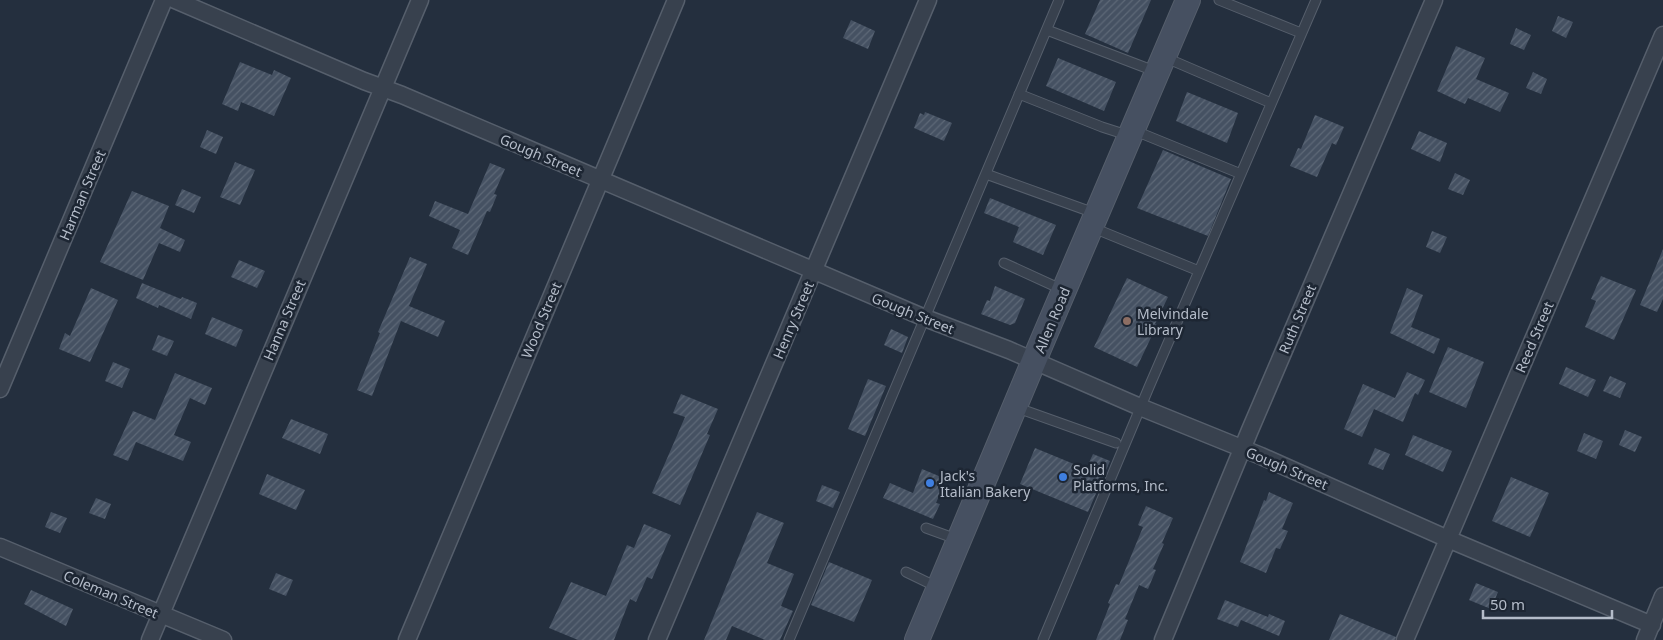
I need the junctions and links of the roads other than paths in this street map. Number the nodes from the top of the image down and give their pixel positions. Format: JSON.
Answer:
{"nodes":[{"id":1,"x":164,"y":0,"type":"edge"},
{"id":2,"x":175,"y":0,"type":"edge"},
{"id":3,"x":420,"y":0,"type":"edge"},
{"id":4,"x":676,"y":0,"type":"edge"},
{"id":5,"x":928,"y":0,"type":"edge"},
{"id":6,"x":1059,"y":0,"type":"edge"},
{"id":7,"x":1188,"y":0,"type":"edge"},
{"id":8,"x":1219,"y":0,"type":"edge"},
{"id":9,"x":1316,"y":0,"type":"edge"},
{"id":10,"x":1434,"y":0,"type":"edge"},
{"id":11,"x":1047,"y":30,"type":"junction"},
{"id":12,"x":1301,"y":33,"type":"junction"},
{"id":13,"x":1663,"y":35,"type":"edge"},
{"id":14,"x":1161,"y":65,"type":"junction"},
{"id":15,"x":382,"y":88,"type":"junction"},
{"id":16,"x":1019,"y":94,"type":"junction"},
{"id":17,"x":1271,"y":103,"type":"junction"},
{"id":18,"x":1132,"y":133,"type":"junction"},
{"id":19,"x":986,"y":174,"type":"junction"},
{"id":20,"x":1241,"y":174,"type":"junction"},
{"id":21,"x":600,"y":179,"type":"junction"},
{"id":22,"x":1094,"y":221,"type":"junction"},
{"id":23,"x":1004,"y":263,"type":"dead end"},
{"id":24,"x":1199,"y":271,"type":"junction"},
{"id":25,"x":814,"y":272,"type":"junction"},
{"id":26,"x":1064,"y":291,"type":"junction"},
{"id":27,"x":925,"y":318,"type":"junction"},
{"id":28,"x":1034,"y":361,"type":"junction"},
{"id":29,"x":0,"y":389,"type":"edge"},
{"id":30,"x":1014,"y":407,"type":"junction"},
{"id":31,"x":1140,"y":407,"type":"junction"},
{"id":32,"x":1116,"y":443,"type":"dead end"},
{"id":33,"x":1242,"y":449,"type":"junction"},
{"id":34,"x":926,"y":528,"type":"dead end"},
{"id":35,"x":1448,"y":539,"type":"junction"},
{"id":36,"x":959,"y":540,"type":"junction"},
{"id":37,"x":0,"y":546,"type":"edge"},
{"id":38,"x":906,"y":572,"type":"dead end"},
{"id":39,"x":939,"y":588,"type":"junction"},
{"id":40,"x":1663,"y":596,"type":"edge"},
{"id":41,"x":160,"y":615,"type":"junction"},
{"id":42,"x":1652,"y":624,"type":"junction"},
{"id":43,"x":150,"y":640,"type":"edge"},
{"id":44,"x":222,"y":640,"type":"edge"},
{"id":45,"x":407,"y":640,"type":"edge"},
{"id":46,"x":657,"y":640,"type":"edge"},
{"id":47,"x":789,"y":640,"type":"edge"},
{"id":48,"x":917,"y":640,"type":"edge"},
{"id":49,"x":1042,"y":640,"type":"edge"},
{"id":50,"x":1162,"y":640,"type":"edge"},
{"id":51,"x":1405,"y":640,"type":"edge"},
{"id":52,"x":1645,"y":640,"type":"edge"}],
"edges":[{"from":1,"to":29,"type":"street","name":"Harman Street"},
{"from":2,"to":15,"type":"street","name":"Gough Street"},
{"from":3,"to":15,"type":"street","name":"Hanna Street"},
{"from":4,"to":21,"type":"street","name":"Wood Street"},
{"from":5,"to":25,"type":"street","name":"Henry Street"},
{"from":6,"to":11,"type":"lane"},
{"from":7,"to":14,"type":"main road","name":"Allen Road"},
{"from":8,"to":12,"type":"lane"},
{"from":9,"to":12,"type":"lane"},
{"from":10,"to":33,"type":"street","name":"Ruth Street"},
{"from":11,"to":14,"type":"lane"},
{"from":11,"to":16,"type":"lane"},
{"from":12,"to":17,"type":"lane"},
{"from":13,"to":35,"type":"street","name":"Reed Street"},
{"from":14,"to":17,"type":"lane"},
{"from":14,"to":18,"type":"main road","name":"Allen Road"},
{"from":15,"to":21,"type":"street","name":"Gough Street"},
{"from":15,"to":41,"type":"street","name":"Hanna Street"},
{"from":16,"to":18,"type":"lane"},
{"from":16,"to":19,"type":"lane"},
{"from":17,"to":20,"type":"lane"},
{"from":18,"to":20,"type":"lane"},
{"from":18,"to":22,"type":"main road","name":"Allen Road"},
{"from":19,"to":22,"type":"lane"},
{"from":19,"to":27,"type":"lane"},
{"from":20,"to":24,"type":"lane"},
{"from":21,"to":25,"type":"street","name":"Gough Street"},
{"from":21,"to":45,"type":"street","name":"Wood Street"},
{"from":22,"to":24,"type":"lane"},
{"from":22,"to":26,"type":"main road","name":"Allen Road"},
{"from":23,"to":26,"type":"lane"},
{"from":24,"to":31,"type":"lane"},
{"from":25,"to":27,"type":"street","name":"Gough Street"},
{"from":25,"to":46,"type":"street","name":"Henry Street"},
{"from":26,"to":28,"type":"main road","name":"Allen Road"},
{"from":27,"to":28,"type":"street","name":"Gough Street"},
{"from":27,"to":47,"type":"lane"},
{"from":28,"to":30,"type":"main road","name":"Allen Road"},
{"from":28,"to":31,"type":"street","name":"Gough Street"},
{"from":30,"to":32,"type":"lane"},
{"from":30,"to":36,"type":"main road","name":"Allen Road"},
{"from":31,"to":33,"type":"street","name":"Gough Street"},
{"from":31,"to":49,"type":"lane"},
{"from":33,"to":35,"type":"street","name":"Gough Street"},
{"from":33,"to":50,"type":"street","name":"Ruth Street"},
{"from":34,"to":36,"type":"lane"},
{"from":35,"to":42,"type":"street","name":"Gough Street"},
{"from":35,"to":51,"type":"street","name":"Reed Street"},
{"from":36,"to":39,"type":"main road","name":"Allen Road"},
{"from":37,"to":41,"type":"street","name":"Coleman Street"},
{"from":38,"to":39,"type":"lane"},
{"from":39,"to":48,"type":"main road","name":"Allen Road"},
{"from":40,"to":42,"type":"street"},
{"from":41,"to":43,"type":"street","name":"Hanna Street"},
{"from":41,"to":44,"type":"street","name":"Coleman Street"},
{"from":42,"to":52,"type":"street"}]}
